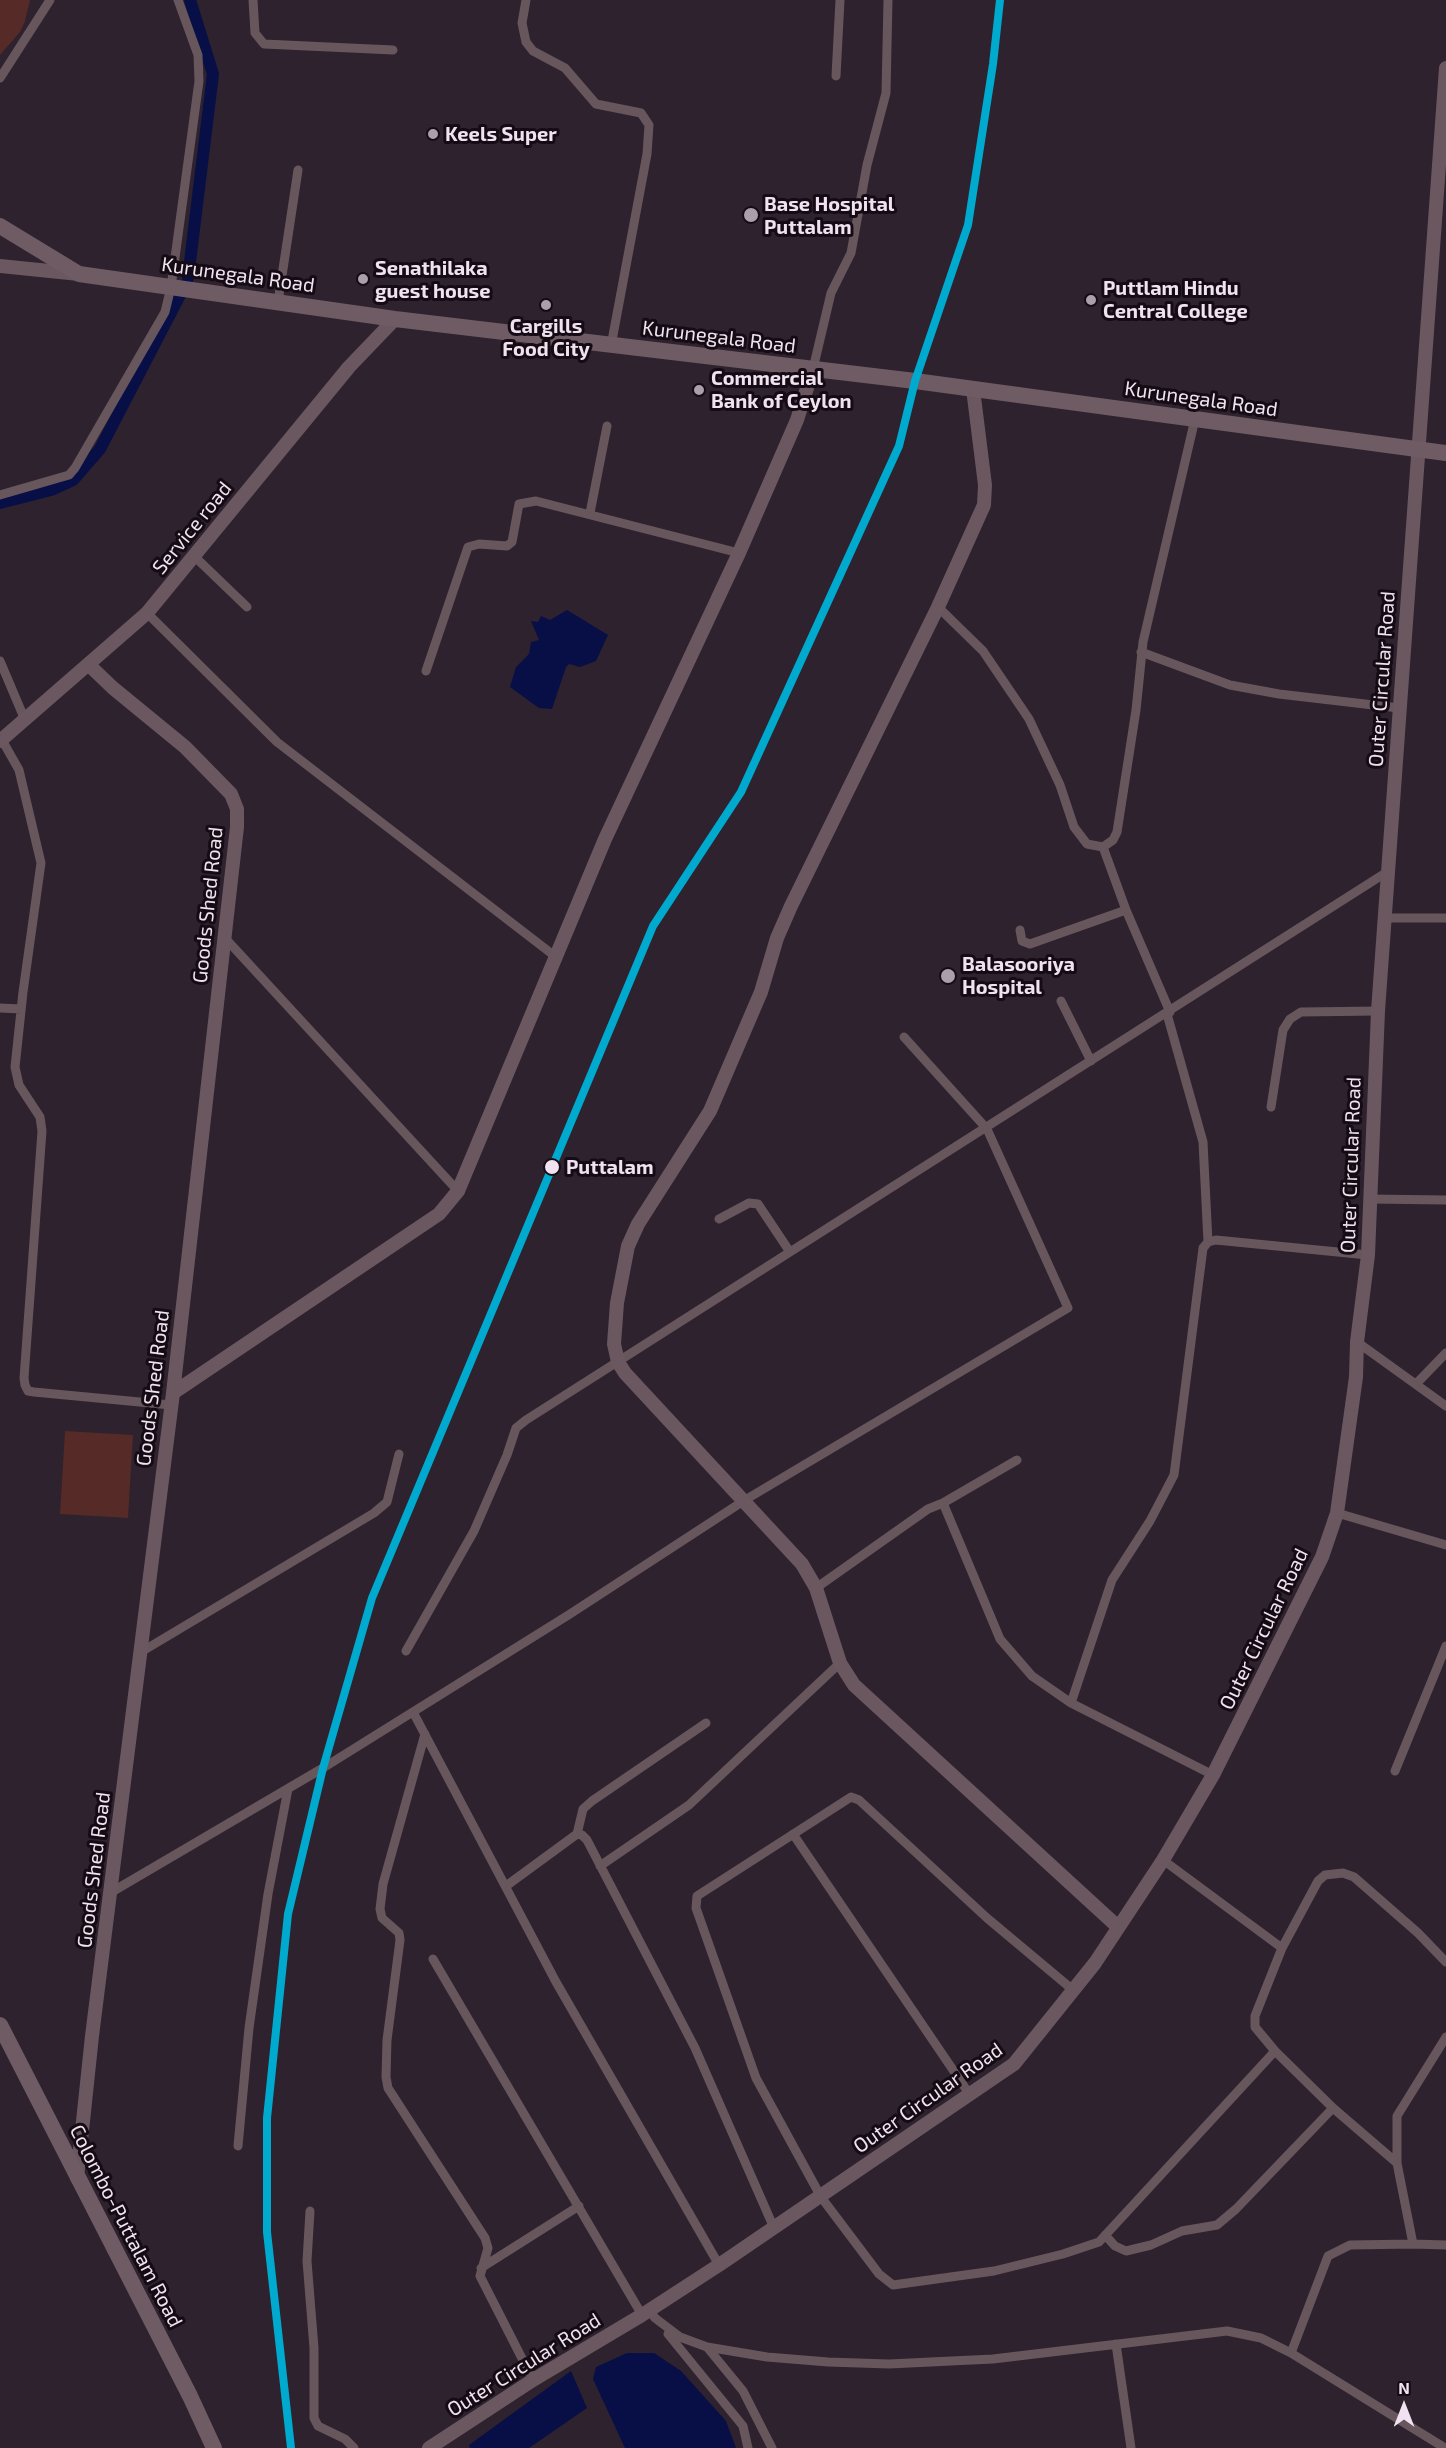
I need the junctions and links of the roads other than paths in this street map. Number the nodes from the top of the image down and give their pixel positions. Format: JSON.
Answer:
{"nodes":[{"id":1,"x":50,"y":0,"type":"edge"},
{"id":2,"x":178,"y":0,"type":"edge"},
{"id":3,"x":253,"y":0,"type":"edge"},
{"id":4,"x":526,"y":0,"type":"edge"},
{"id":5,"x":840,"y":0,"type":"edge"},
{"id":6,"x":888,"y":0,"type":"edge"},
{"id":7,"x":393,"y":50,"type":"dead end"},
{"id":8,"x":1446,"y":68,"type":"edge"},
{"id":9,"x":836,"y":76,"type":"dead end"},
{"id":10,"x":0,"y":78,"type":"edge"},
{"id":11,"x":298,"y":170,"type":"dead end"},
{"id":12,"x":0,"y":226,"type":"edge"},
{"id":13,"x":0,"y":266,"type":"edge"},
{"id":14,"x":80,"y":274,"type":"junction"},
{"id":15,"x":171,"y":287,"type":"junction"},
{"id":16,"x":278,"y":302,"type":"junction"},
{"id":17,"x":395,"y":319,"type":"junction"},
{"id":18,"x":611,"y":346,"type":"junction"},
{"id":19,"x":813,"y":369,"type":"junction"},
{"id":20,"x":973,"y":389,"type":"junction"},
{"id":21,"x":1195,"y":419,"type":"junction"},
{"id":22,"x":607,"y":426,"type":"dead end"},
{"id":23,"x":1419,"y":449,"type":"junction"},
{"id":24,"x":1446,"y":453,"type":"edge"},
{"id":25,"x":0,"y":495,"type":"edge"},
{"id":26,"x":590,"y":513,"type":"junction"},
{"id":27,"x":739,"y":553,"type":"junction"},
{"id":28,"x":194,"y":556,"type":"junction"},
{"id":29,"x":938,"y":607,"type":"junction"},
{"id":30,"x":247,"y":608,"type":"dead end"},
{"id":31,"x":147,"y":614,"type":"junction"},
{"id":32,"x":1142,"y":652,"type":"junction"},
{"id":33,"x":0,"y":661,"type":"edge"},
{"id":34,"x":89,"y":665,"type":"junction"},
{"id":35,"x":426,"y":671,"type":"dead end"},
{"id":36,"x":1400,"y":708,"type":"junction"},
{"id":37,"x":26,"y":720,"type":"junction"},
{"id":38,"x":1,"y":740,"type":"edge"},
{"id":39,"x":1103,"y":847,"type":"junction"},
{"id":40,"x":1387,"y":872,"type":"junction"},
{"id":41,"x":1126,"y":910,"type":"junction"},
{"id":42,"x":1384,"y":918,"type":"junction"},
{"id":43,"x":1446,"y":918,"type":"edge"},
{"id":44,"x":1020,"y":930,"type":"dead end"},
{"id":45,"x":225,"y":938,"type":"junction"},
{"id":46,"x":556,"y":957,"type":"junction"},
{"id":47,"x":1060,"y":1001,"type":"dead end"},
{"id":48,"x":0,"y":1008,"type":"edge"},
{"id":49,"x":21,"y":1009,"type":"junction"},
{"id":50,"x":1378,"y":1011,"type":"junction"},
{"id":51,"x":1169,"y":1013,"type":"junction"},
{"id":52,"x":904,"y":1037,"type":"dead end"},
{"id":53,"x":1091,"y":1061,"type":"junction"},
{"id":54,"x":1271,"y":1107,"type":"dead end"},
{"id":55,"x":987,"y":1129,"type":"junction"},
{"id":56,"x":458,"y":1191,"type":"junction"},
{"id":57,"x":1369,"y":1200,"type":"junction"},
{"id":58,"x":1446,"y":1200,"type":"edge"},
{"id":59,"x":719,"y":1219,"type":"dead end"},
{"id":60,"x":1208,"y":1242,"type":"junction"},
{"id":61,"x":790,"y":1252,"type":"junction"},
{"id":62,"x":1368,"y":1255,"type":"junction"},
{"id":63,"x":1357,"y":1342,"type":"junction"},
{"id":64,"x":1446,"y":1353,"type":"edge"},
{"id":65,"x":618,"y":1362,"type":"junction"},
{"id":66,"x":1416,"y":1384,"type":"junction"},
{"id":67,"x":172,"y":1399,"type":"junction"},
{"id":68,"x":1446,"y":1406,"type":"edge"},
{"id":69,"x":399,"y":1454,"type":"dead end"},
{"id":70,"x":1017,"y":1460,"type":"dead end"},
{"id":71,"x":745,"y":1500,"type":"junction"},
{"id":72,"x":943,"y":1503,"type":"junction"},
{"id":73,"x":1337,"y":1513,"type":"junction"},
{"id":74,"x":1446,"y":1545,"type":"edge"},
{"id":75,"x":816,"y":1588,"type":"junction"},
{"id":76,"x":1446,"y":1646,"type":"edge"},
{"id":77,"x":406,"y":1651,"type":"dead end"},
{"id":78,"x":141,"y":1652,"type":"junction"},
{"id":79,"x":840,"y":1663,"type":"junction"},
{"id":80,"x":1436,"y":1670,"type":"junction"},
{"id":81,"x":1446,"y":1674,"type":"edge"},
{"id":82,"x":1071,"y":1703,"type":"junction"},
{"id":83,"x":413,"y":1712,"type":"junction"},
{"id":84,"x":706,"y":1723,"type":"dead end"},
{"id":85,"x":425,"y":1734,"type":"junction"},
{"id":86,"x":1395,"y":1772,"type":"dead end"},
{"id":87,"x":1213,"y":1775,"type":"junction"},
{"id":88,"x":288,"y":1789,"type":"junction"},
{"id":89,"x":792,"y":1833,"type":"junction"},
{"id":90,"x":577,"y":1834,"type":"junction"},
{"id":91,"x":1163,"y":1860,"type":"junction"},
{"id":92,"x":600,"y":1866,"type":"junction"},
{"id":93,"x":506,"y":1886,"type":"junction"},
{"id":94,"x":110,"y":1893,"type":"junction"},
{"id":95,"x":1119,"y":1927,"type":"junction"},
{"id":96,"x":1282,"y":1947,"type":"junction"},
{"id":97,"x":434,"y":1959,"type":"dead end"},
{"id":98,"x":1446,"y":1962,"type":"edge"},
{"id":99,"x":1073,"y":1989,"type":"junction"},
{"id":100,"x":0,"y":2025,"type":"edge"},
{"id":101,"x":1446,"y":2037,"type":"edge"},
{"id":102,"x":1275,"y":2051,"type":"junction"},
{"id":103,"x":970,"y":2095,"type":"junction"},
{"id":104,"x":1333,"y":2108,"type":"junction"},
{"id":105,"x":238,"y":2146,"type":"dead end"},
{"id":106,"x":1397,"y":2163,"type":"junction"},
{"id":107,"x":77,"y":2178,"type":"junction"},
{"id":108,"x":821,"y":2197,"type":"junction"},
{"id":109,"x":579,"y":2206,"type":"junction"},
{"id":110,"x":310,"y":2211,"type":"dead end"},
{"id":111,"x":774,"y":2228,"type":"junction"},
{"id":112,"x":1105,"y":2235,"type":"junction"},
{"id":113,"x":1413,"y":2244,"type":"junction"},
{"id":114,"x":1446,"y":2245,"type":"edge"},
{"id":115,"x":719,"y":2265,"type":"junction"},
{"id":116,"x":481,"y":2268,"type":"junction"},
{"id":117,"x":649,"y":2314,"type":"junction"},
{"id":118,"x":1116,"y":2344,"type":"junction"},
{"id":119,"x":706,"y":2347,"type":"junction"},
{"id":120,"x":1291,"y":2353,"type":"junction"},
{"id":121,"x":533,"y":2380,"type":"junction"},
{"id":122,"x":214,"y":2448,"type":"edge"},
{"id":123,"x":354,"y":2448,"type":"edge"},
{"id":124,"x":429,"y":2448,"type":"edge"},
{"id":125,"x":748,"y":2448,"type":"edge"},
{"id":126,"x":772,"y":2448,"type":"edge"},
{"id":127,"x":1131,"y":2448,"type":"edge"},
{"id":128,"x":1445,"y":2448,"type":"edge"}],
"edges":[{"from":1,"to":10,"type":"street"},
{"from":2,"to":15,"type":"street"},
{"from":3,"to":7,"type":"street"},
{"from":4,"to":18,"type":"street"},
{"from":5,"to":9,"type":"street"},
{"from":6,"to":19,"type":"street"},
{"from":8,"to":23,"type":"street","name":"Outer Circular Road"},
{"from":11,"to":16,"type":"street"},
{"from":12,"to":14,"type":"highway","name":"Kurunegala Road"},
{"from":13,"to":14,"type":"street"},
{"from":14,"to":15,"type":"highway","name":"Kurunegala Road"},
{"from":15,"to":16,"type":"highway","name":"Kurunegala Road"},
{"from":15,"to":25,"type":"street"},
{"from":16,"to":17,"type":"highway","name":"Kurunegala Road"},
{"from":17,"to":18,"type":"highway","name":"Kurunegala Road"},
{"from":17,"to":28,"type":"street","name":"Service road"},
{"from":18,"to":19,"type":"highway","name":"Kurunegala Road"},
{"from":19,"to":20,"type":"highway","name":"Kurunegala Road"},
{"from":19,"to":27,"type":"street"},
{"from":20,"to":21,"type":"highway","name":"Kurunegala Road"},
{"from":20,"to":29,"type":"street"},
{"from":21,"to":23,"type":"highway","name":"Kurunegala Road"},
{"from":21,"to":32,"type":"street"},
{"from":22,"to":26,"type":"street"},
{"from":23,"to":24,"type":"highway","name":"Kurunegala Road"},
{"from":23,"to":36,"type":"street","name":"Outer Circular Road"},
{"from":26,"to":27,"type":"street"},
{"from":26,"to":35,"type":"street"},
{"from":27,"to":46,"type":"street"},
{"from":28,"to":30,"type":"street"},
{"from":28,"to":31,"type":"street","name":"Service road"},
{"from":29,"to":39,"type":"street"},
{"from":29,"to":65,"type":"street"},
{"from":31,"to":34,"type":"street","name":"Service road"},
{"from":31,"to":46,"type":"street"},
{"from":32,"to":36,"type":"street"},
{"from":32,"to":39,"type":"street"},
{"from":33,"to":37,"type":"street"},
{"from":34,"to":37,"type":"street","name":"Service road"},
{"from":34,"to":45,"type":"street","name":"Goods Shed Road"},
{"from":36,"to":40,"type":"street","name":"Outer Circular Road"},
{"from":37,"to":38,"type":"street","name":"Service road"},
{"from":38,"to":49,"type":"street"},
{"from":39,"to":41,"type":"street"},
{"from":40,"to":42,"type":"street","name":"Outer Circular Road"},
{"from":40,"to":51,"type":"street"},
{"from":41,"to":44,"type":"street"},
{"from":41,"to":51,"type":"street"},
{"from":42,"to":43,"type":"street"},
{"from":42,"to":50,"type":"street","name":"Outer Circular Road"},
{"from":45,"to":56,"type":"street"},
{"from":45,"to":67,"type":"street","name":"Goods Shed Road"},
{"from":46,"to":56,"type":"street"},
{"from":47,"to":53,"type":"street"},
{"from":48,"to":49,"type":"street"},
{"from":49,"to":67,"type":"street"},
{"from":50,"to":54,"type":"street"},
{"from":50,"to":57,"type":"street","name":"Outer Circular Road"},
{"from":51,"to":53,"type":"street"},
{"from":51,"to":60,"type":"street"},
{"from":52,"to":55,"type":"street"},
{"from":53,"to":55,"type":"street"},
{"from":55,"to":61,"type":"street"},
{"from":55,"to":71,"type":"street"},
{"from":56,"to":67,"type":"street"},
{"from":57,"to":58,"type":"street"},
{"from":57,"to":62,"type":"street","name":"Outer Circular Road"},
{"from":59,"to":61,"type":"street"},
{"from":60,"to":62,"type":"street"},
{"from":60,"to":82,"type":"street"},
{"from":61,"to":65,"type":"street"},
{"from":62,"to":63,"type":"street","name":"Outer Circular Road"},
{"from":63,"to":66,"type":"street"},
{"from":63,"to":73,"type":"street","name":"Outer Circular Road"},
{"from":64,"to":66,"type":"street"},
{"from":65,"to":71,"type":"street"},
{"from":65,"to":77,"type":"street"},
{"from":66,"to":68,"type":"street"},
{"from":67,"to":78,"type":"street","name":"Goods Shed Road"},
{"from":69,"to":78,"type":"street"},
{"from":70,"to":72,"type":"street"},
{"from":71,"to":75,"type":"street"},
{"from":71,"to":83,"type":"street"},
{"from":72,"to":75,"type":"street"},
{"from":72,"to":82,"type":"street"},
{"from":73,"to":74,"type":"street"},
{"from":73,"to":87,"type":"street","name":"Outer Circular Road"},
{"from":75,"to":79,"type":"street"},
{"from":76,"to":80,"type":"street"},
{"from":78,"to":94,"type":"street","name":"Goods Shed Road"},
{"from":79,"to":92,"type":"street"},
{"from":79,"to":95,"type":"street"},
{"from":80,"to":81,"type":"street"},
{"from":80,"to":86,"type":"street"},
{"from":82,"to":87,"type":"street"},
{"from":83,"to":85,"type":"street"},
{"from":83,"to":88,"type":"street"},
{"from":84,"to":90,"type":"street"},
{"from":85,"to":93,"type":"street"},
{"from":85,"to":116,"type":"street"},
{"from":87,"to":91,"type":"street","name":"Outer Circular Road"},
{"from":88,"to":94,"type":"street"},
{"from":88,"to":105,"type":"street"},
{"from":89,"to":99,"type":"street"},
{"from":89,"to":103,"type":"street"},
{"from":89,"to":108,"type":"street"},
{"from":90,"to":92,"type":"street"},
{"from":90,"to":93,"type":"street"},
{"from":91,"to":95,"type":"street","name":"Outer Circular Road"},
{"from":91,"to":96,"type":"street"},
{"from":92,"to":111,"type":"street"},
{"from":93,"to":115,"type":"street"},
{"from":94,"to":107,"type":"street","name":"Goods Shed Road"},
{"from":95,"to":99,"type":"street","name":"Outer Circular Road"},
{"from":96,"to":98,"type":"street"},
{"from":96,"to":102,"type":"street"},
{"from":97,"to":109,"type":"street"},
{"from":99,"to":103,"type":"street","name":"Outer Circular Road"},
{"from":100,"to":107,"type":"highway","name":"Colombo-Puttalam Road"},
{"from":101,"to":106,"type":"street"},
{"from":102,"to":104,"type":"street"},
{"from":102,"to":112,"type":"street"},
{"from":103,"to":108,"type":"street","name":"Outer Circular Road"},
{"from":104,"to":106,"type":"street"},
{"from":104,"to":112,"type":"street"},
{"from":106,"to":113,"type":"street"},
{"from":107,"to":122,"type":"highway","name":"Colombo-Puttalam Road"},
{"from":108,"to":111,"type":"street","name":"Outer Circular Road"},
{"from":108,"to":112,"type":"street"},
{"from":109,"to":116,"type":"street"},
{"from":109,"to":117,"type":"street"},
{"from":110,"to":123,"type":"street"},
{"from":111,"to":115,"type":"street","name":"Outer Circular Road"},
{"from":113,"to":114,"type":"street"},
{"from":113,"to":120,"type":"street"},
{"from":115,"to":117,"type":"street","name":"Outer Circular Road"},
{"from":116,"to":121,"type":"street"},
{"from":117,"to":119,"type":"street"},
{"from":117,"to":121,"type":"street","name":"Outer Circular Road"},
{"from":117,"to":125,"type":"street"},
{"from":118,"to":119,"type":"street"},
{"from":118,"to":120,"type":"street"},
{"from":118,"to":127,"type":"street"},
{"from":119,"to":126,"type":"street"},
{"from":120,"to":128,"type":"street"},
{"from":121,"to":124,"type":"street","name":"Outer Circular Road"}]}
